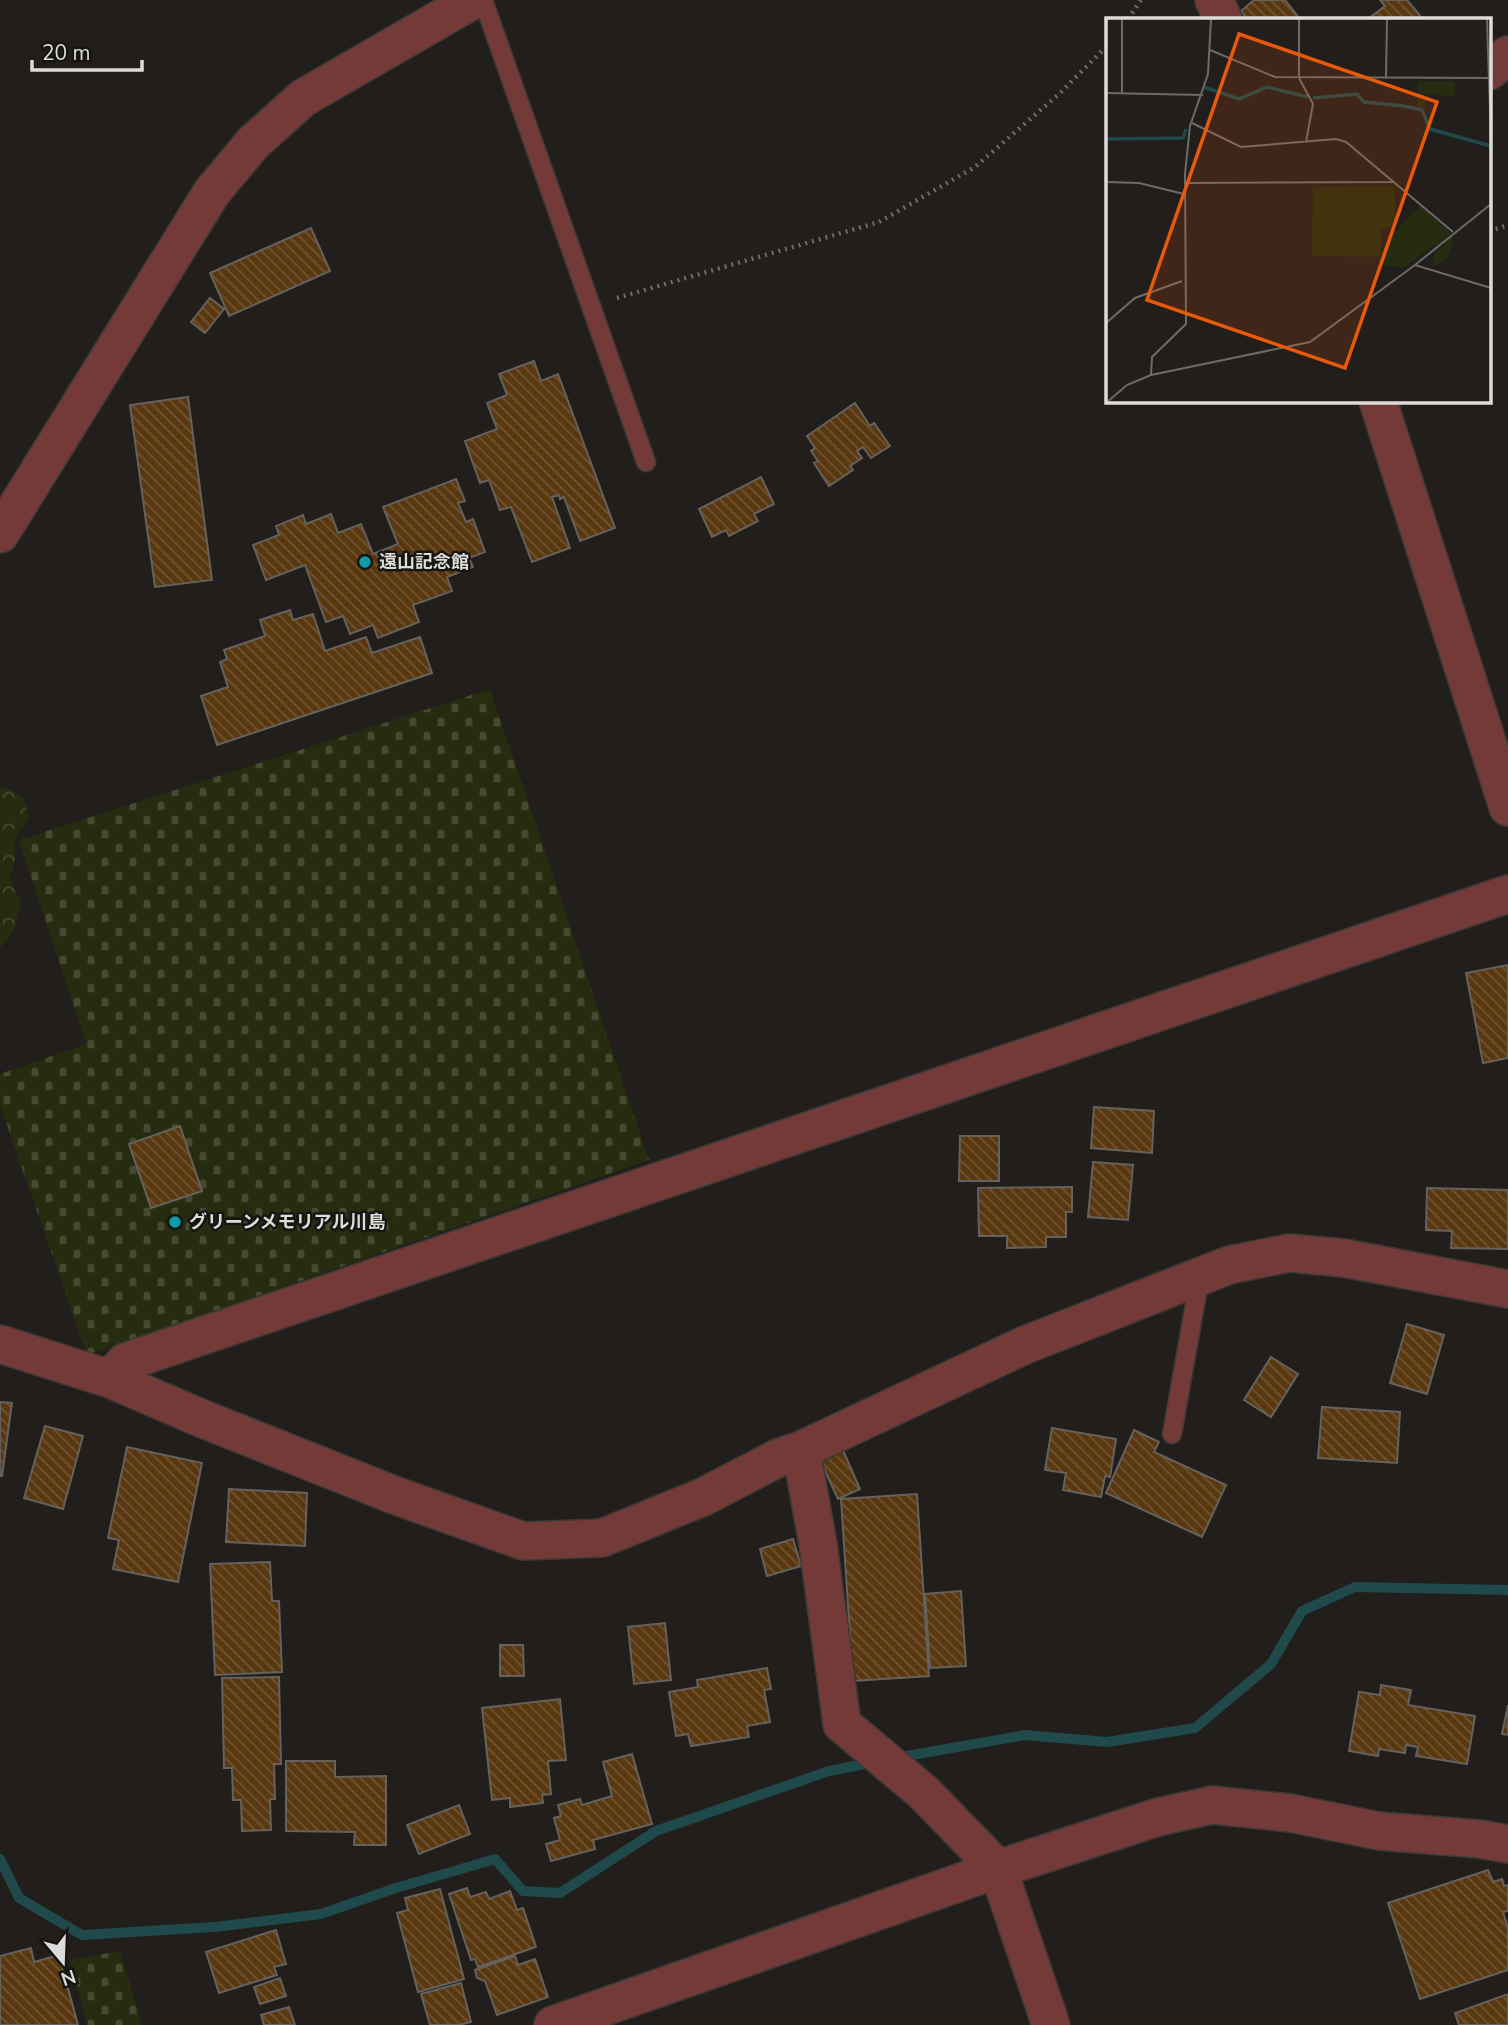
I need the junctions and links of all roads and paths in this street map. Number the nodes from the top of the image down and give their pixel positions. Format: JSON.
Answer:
{"nodes":[{"id":1,"x":473,"y":0,"type":"edge"},
{"id":2,"x":483,"y":0,"type":"edge"},
{"id":3,"x":1142,"y":0,"type":"edge"},
{"id":4,"x":1213,"y":0,"type":"edge"},
{"id":5,"x":1129,"y":18,"type":"edge"},
{"id":6,"x":1222,"y":18,"type":"edge"},
{"id":7,"x":1106,"y":47,"type":"edge"},
{"id":8,"x":1508,"y":55,"type":"edge"},
{"id":9,"x":1490,"y":70,"type":"edge"},
{"id":10,"x":1508,"y":225,"type":"edge"},
{"id":11,"x":1490,"y":231,"type":"edge"},
{"id":12,"x":588,"y":297,"type":"junction"},
{"id":13,"x":1378,"y":402,"type":"edge"},
{"id":14,"x":646,"y":462,"type":"dead end"},
{"id":15,"x":0,"y":534,"type":"edge"},
{"id":16,"x":1508,"y":807,"type":"edge"},
{"id":17,"x":1508,"y":894,"type":"edge"},
{"id":18,"x":1200,"y":1276,"type":"junction"},
{"id":19,"x":1508,"y":1289,"type":"edge"},
{"id":20,"x":0,"y":1344,"type":"edge"},
{"id":21,"x":110,"y":1378,"type":"junction"},
{"id":22,"x":1172,"y":1434,"type":"dead end"},
{"id":23,"x":801,"y":1450,"type":"junction"},
{"id":24,"x":1508,"y":1844,"type":"edge"},
{"id":25,"x":998,"y":1869,"type":"junction"},
{"id":26,"x":553,"y":2025,"type":"edge"},
{"id":27,"x":1051,"y":2025,"type":"edge"}],
"edges":[{"from":1,"to":15,"type":"street"},
{"from":2,"to":12,"type":"lane"},
{"from":3,"to":5,"type":"path"},
{"from":4,"to":6,"type":"street"},
{"from":7,"to":12,"type":"path"},
{"from":8,"to":9,"type":"street"},
{"from":10,"to":11,"type":"path"},
{"from":12,"to":14,"type":"lane"},
{"from":13,"to":16,"type":"street"},
{"from":17,"to":21,"type":"street"},
{"from":18,"to":19,"type":"street"},
{"from":18,"to":22,"type":"lane"},
{"from":18,"to":23,"type":"street"},
{"from":20,"to":21,"type":"street"},
{"from":21,"to":23,"type":"street"},
{"from":23,"to":25,"type":"street"},
{"from":24,"to":25,"type":"street"},
{"from":25,"to":26,"type":"street"},
{"from":25,"to":27,"type":"street"}]}
